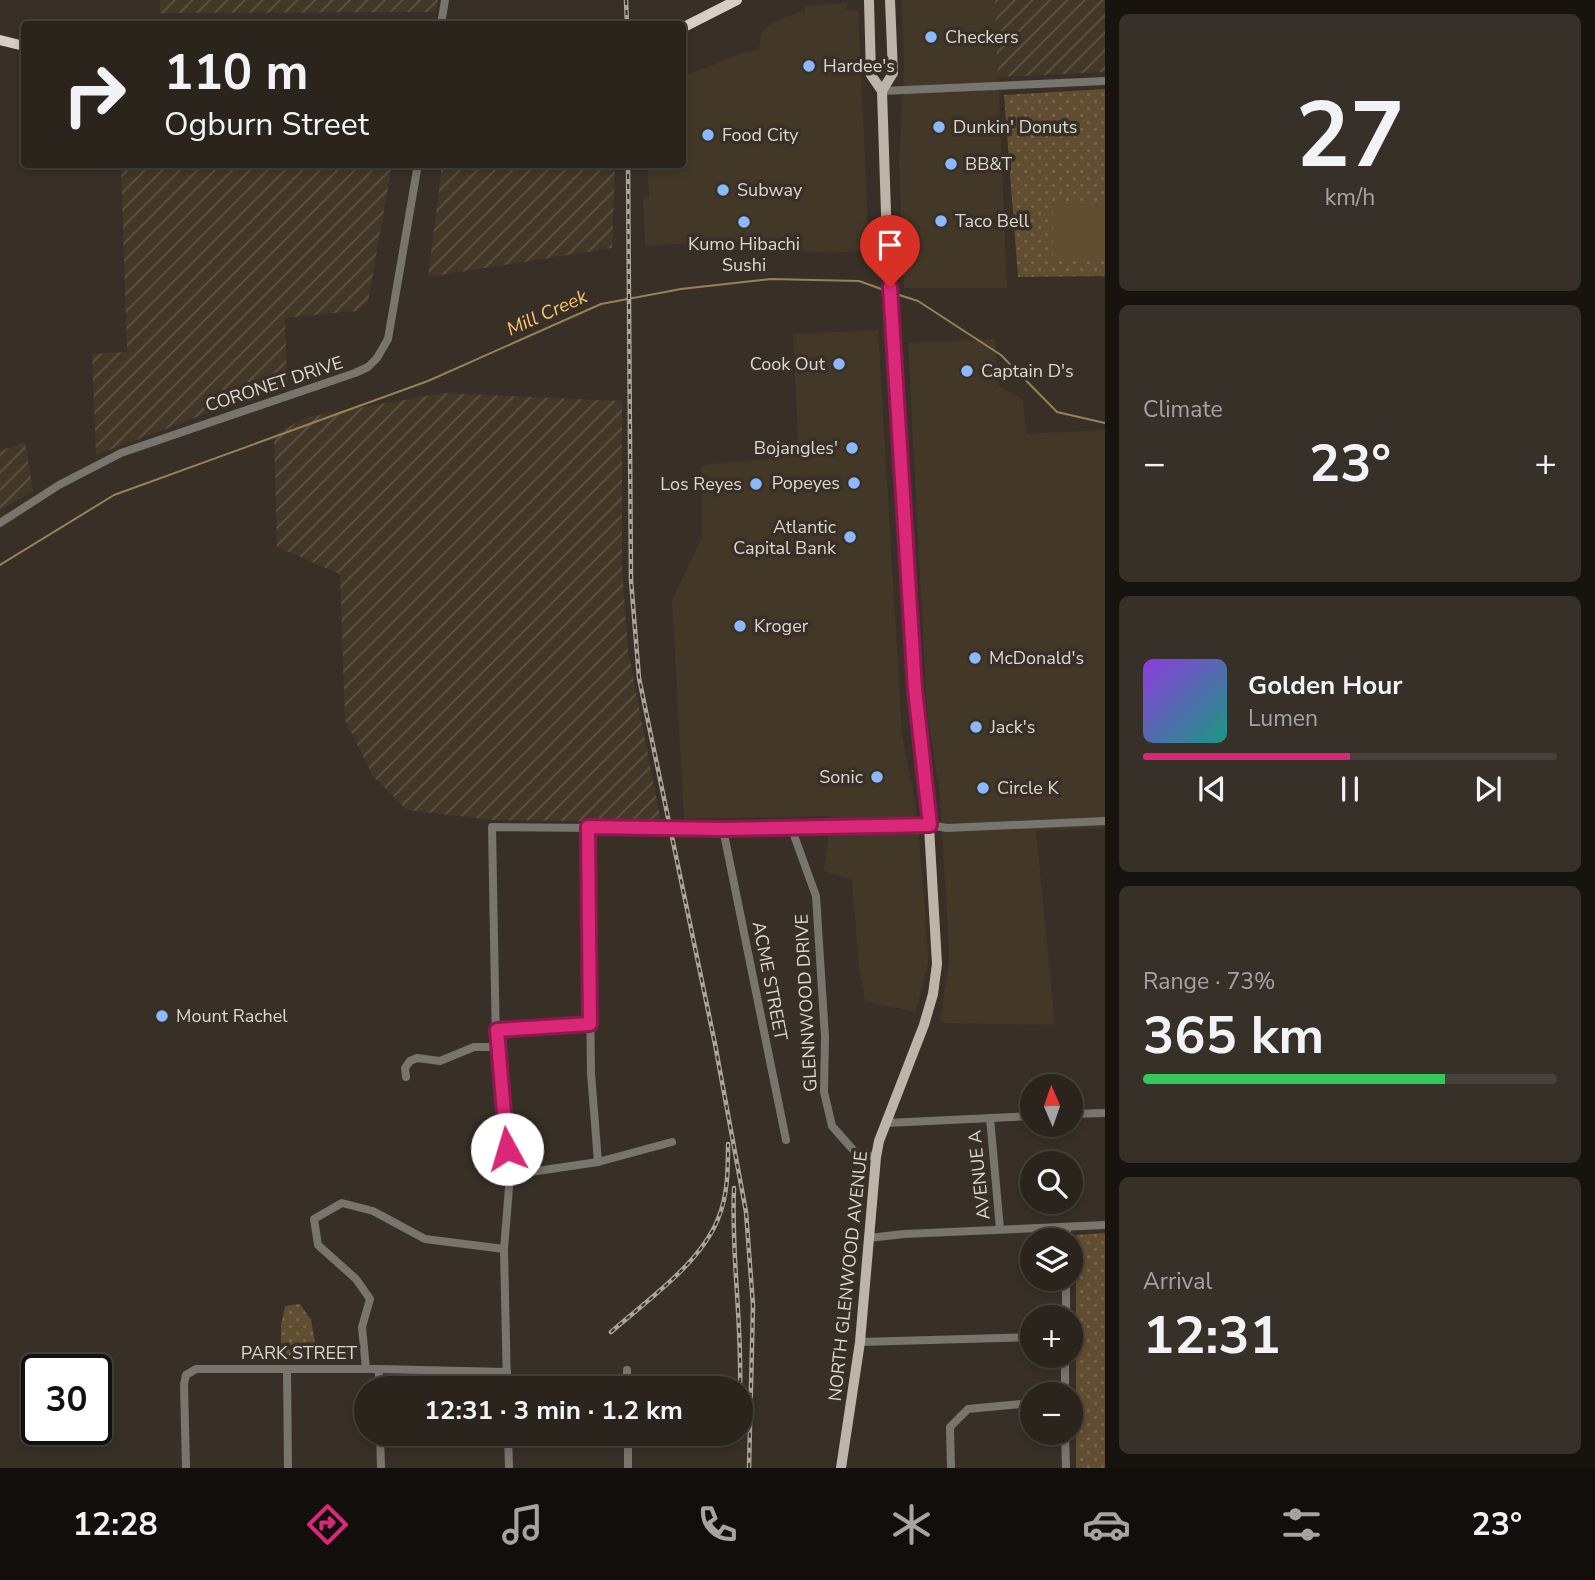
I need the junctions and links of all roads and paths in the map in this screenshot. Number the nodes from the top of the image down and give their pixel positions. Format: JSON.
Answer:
{"nodes":[{"id":1,"x":444,"y":0,"type":"edge"},
{"id":2,"x":737,"y":0,"type":"edge"},
{"id":3,"x":869,"y":0,"type":"edge"},
{"id":4,"x":890,"y":0,"type":"edge"},
{"id":5,"x":440,"y":21,"type":"edge"},
{"id":6,"x":686,"y":26,"type":"edge"},
{"id":7,"x":0,"y":40,"type":"edge"},
{"id":8,"x":21,"y":45,"type":"edge"},
{"id":9,"x":1105,"y":81,"type":"edge"},
{"id":10,"x":881,"y":91,"type":"junction"},
{"id":11,"x":417,"y":168,"type":"edge"},
{"id":12,"x":0,"y":523,"type":"edge"},
{"id":13,"x":1105,"y":821,"type":"edge"},
{"id":14,"x":930,"y":825,"type":"junction"},
{"id":15,"x":588,"y":827,"type":"junction"},
{"id":16,"x":791,"y":827,"type":"junction"},
{"id":17,"x":723,"y":829,"type":"junction"},
{"id":18,"x":590,"y":1024,"type":"junction"},
{"id":19,"x":497,"y":1030,"type":"junction"},
{"id":20,"x":496,"y":1047,"type":"junction"},
{"id":21,"x":405,"y":1077,"type":"dead end"},
{"id":22,"x":1105,"y":1113,"type":"edge"},
{"id":23,"x":1083,"y":1114,"type":"edge"},
{"id":24,"x":1020,"y":1117,"type":"edge"},
{"id":25,"x":990,"y":1118,"type":"junction"},
{"id":26,"x":887,"y":1123,"type":"junction"},
{"id":27,"x":786,"y":1140,"type":"dead end"},
{"id":28,"x":671,"y":1142,"type":"dead end"},
{"id":29,"x":876,"y":1157,"type":"junction"},
{"id":30,"x":598,"y":1162,"type":"junction"},
{"id":31,"x":510,"y":1175,"type":"junction"},
{"id":32,"x":1105,"y":1225,"type":"edge"},
{"id":33,"x":1068,"y":1227,"type":"joint"},
{"id":34,"x":1000,"y":1229,"type":"junction"},
{"id":35,"x":869,"y":1238,"type":"junction"},
{"id":36,"x":504,"y":1249,"type":"junction"},
{"id":37,"x":1020,"y":1337,"type":"edge"},
{"id":38,"x":860,"y":1342,"type":"junction"},
{"id":39,"x":288,"y":1369,"type":"junction"},
{"id":40,"x":366,"y":1369,"type":"junction"},
{"id":41,"x":379,"y":1369,"type":"junction"},
{"id":42,"x":627,"y":1370,"type":"dead end"},
{"id":43,"x":507,"y":1372,"type":"junction"},
{"id":44,"x":379,"y":1376,"type":"edge"},
{"id":45,"x":507,"y":1376,"type":"edge"},
{"id":46,"x":627,"y":1376,"type":"edge"},
{"id":47,"x":1020,"y":1404,"type":"edge"},
{"id":48,"x":1065,"y":1445,"type":"edge"},
{"id":49,"x":380,"y":1446,"type":"edge"},
{"id":50,"x":508,"y":1446,"type":"edge"},
{"id":51,"x":628,"y":1446,"type":"edge"},
{"id":52,"x":186,"y":1468,"type":"edge"},
{"id":53,"x":288,"y":1468,"type":"edge"},
{"id":54,"x":381,"y":1468,"type":"edge"},
{"id":55,"x":509,"y":1468,"type":"edge"},
{"id":56,"x":628,"y":1468,"type":"edge"},
{"id":57,"x":841,"y":1468,"type":"edge"},
{"id":58,"x":951,"y":1468,"type":"edge"},
{"id":59,"x":1066,"y":1468,"type":"edge"}],
"edges":[{"from":1,"to":5,"type":"street"},
{"from":2,"to":6,"type":"highway"},
{"from":3,"to":10,"type":"main road","name":"NORTH GLENWOOD AVENUE"},
{"from":4,"to":10,"type":"main road","name":"NORTH GLENWOOD AVENUE"},
{"from":7,"to":8,"type":"highway"},
{"from":9,"to":10,"type":"street"},
{"from":10,"to":14,"type":"main road","name":"NORTH GLENWOOD AVENUE"},
{"from":11,"to":12,"type":"street","name":"CORONET DRIVE"},
{"from":13,"to":14,"type":"street"},
{"from":14,"to":16,"type":"street"},
{"from":14,"to":26,"type":"main road","name":"NORTH GLENWOOD AVENUE"},
{"from":15,"to":17,"type":"street"},
{"from":15,"to":18,"type":"street"},
{"from":15,"to":19,"type":"street"},
{"from":16,"to":17,"type":"street"},
{"from":16,"to":29,"type":"street","name":"GLENNWOOD DRIVE"},
{"from":17,"to":27,"type":"street","name":"ACME STREET"},
{"from":18,"to":19,"type":"street"},
{"from":18,"to":30,"type":"street"},
{"from":19,"to":20,"type":"street"},
{"from":20,"to":21,"type":"street"},
{"from":20,"to":31,"type":"street"},
{"from":22,"to":23,"type":"street"},
{"from":24,"to":25,"type":"street"},
{"from":25,"to":26,"type":"street"},
{"from":25,"to":34,"type":"street","name":"AVENUE A"},
{"from":26,"to":29,"type":"main road","name":"NORTH GLENWOOD AVENUE"},
{"from":28,"to":30,"type":"street"},
{"from":29,"to":35,"type":"main road","name":"NORTH GLENWOOD AVENUE"},
{"from":30,"to":31,"type":"street"},
{"from":31,"to":36,"type":"street"},
{"from":32,"to":33,"type":"street"},
{"from":33,"to":34,"type":"street"},
{"from":34,"to":35,"type":"street"},
{"from":35,"to":38,"type":"main road","name":"NORTH GLENWOOD AVENUE"},
{"from":36,"to":40,"type":"street"},
{"from":36,"to":43,"type":"street"},
{"from":37,"to":38,"type":"street"},
{"from":38,"to":57,"type":"main road","name":"NORTH GLENWOOD AVENUE"},
{"from":39,"to":40,"type":"street","name":"PARK STREET"},
{"from":39,"to":52,"type":"street","name":"PARK STREET"},
{"from":39,"to":53,"type":"street"},
{"from":40,"to":41,"type":"street","name":"PARK STREET"},
{"from":41,"to":43,"type":"street","name":"PARK STREET"},
{"from":41,"to":44,"type":"street"},
{"from":42,"to":46,"type":"street"},
{"from":43,"to":45,"type":"street"},
{"from":47,"to":58,"type":"street"},
{"from":48,"to":59,"type":"street"},
{"from":49,"to":54,"type":"street"},
{"from":50,"to":55,"type":"street"},
{"from":51,"to":56,"type":"street"}]}
